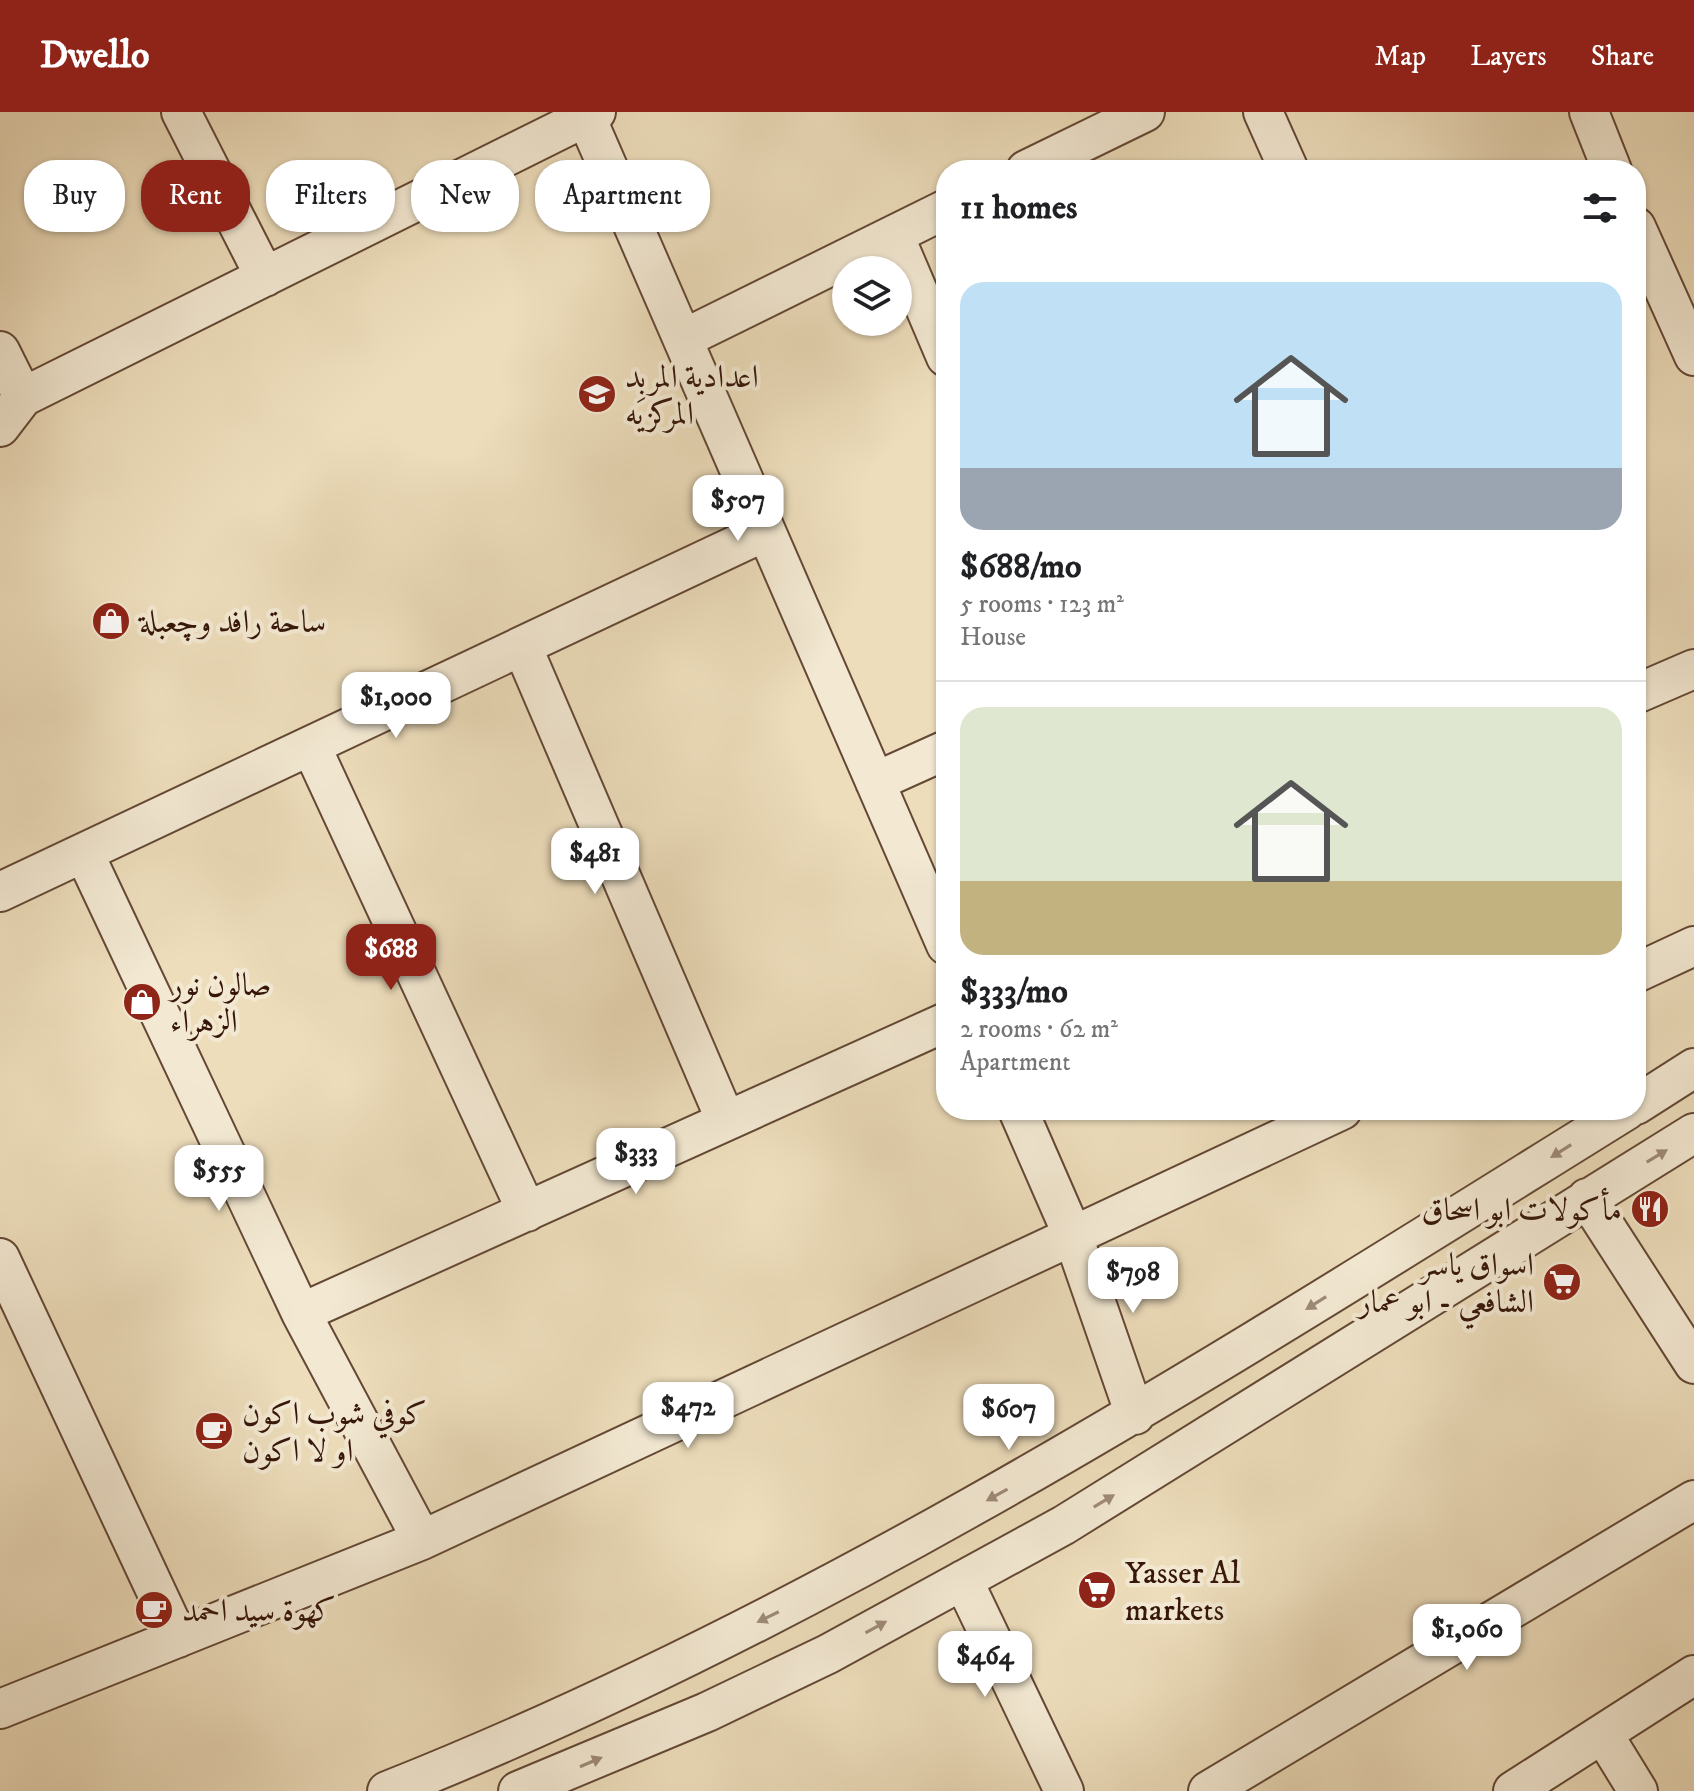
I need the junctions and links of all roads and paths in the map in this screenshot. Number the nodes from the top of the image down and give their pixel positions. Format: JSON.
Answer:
{"nodes":[{"id":1,"x":181,"y":112,"type":"edge"},
{"id":2,"x":1145,"y":112,"type":"edge"},
{"id":3,"x":1263,"y":112,"type":"edge"},
{"id":4,"x":1589,"y":112,"type":"edge"},
{"id":5,"x":591,"y":114,"type":"edge"},
{"id":6,"x":1049,"y":160,"type":"edge"},
{"id":7,"x":1285,"y":160,"type":"edge"},
{"id":8,"x":1608,"y":160,"type":"edge"},
{"id":9,"x":936,"y":214,"type":"edge"},
{"id":10,"x":894,"y":235,"type":"junction"},
{"id":11,"x":1646,"y":243,"type":"edge"},
{"id":12,"x":265,"y":277,"type":"junction"},
{"id":13,"x":1681,"y":300,"type":"edge"},
{"id":14,"x":936,"y":334,"type":"edge"},
{"id":15,"x":683,"y":339,"type":"junction"},
{"id":16,"x":0,"y":351,"type":"edge"},
{"id":17,"x":1694,"y":356,"type":"edge"},
{"id":18,"x":23,"y":397,"type":"junction"},
{"id":19,"x":0,"y":427,"type":"edge"},
{"id":20,"x":766,"y":531,"type":"junction"},
{"id":21,"x":522,"y":646,"type":"junction"},
{"id":22,"x":1694,"y":669,"type":"edge"},
{"id":23,"x":1646,"y":690,"type":"edge"},
{"id":24,"x":311,"y":746,"type":"junction"},
{"id":25,"x":936,"y":755,"type":"edge"},
{"id":26,"x":875,"y":782,"type":"junction"},
{"id":27,"x":84,"y":853,"type":"junction"},
{"id":28,"x":0,"y":892,"type":"edge"},
{"id":29,"x":936,"y":922,"type":"edge"},
{"id":30,"x":1694,"y":946,"type":"edge"},
{"id":31,"x":1646,"y":968,"type":"edge"},
{"id":32,"x":936,"y":1026,"type":"edge"},
{"id":33,"x":1694,"y":1068,"type":"edge"},
{"id":34,"x":1646,"y":1099,"type":"edge"},
{"id":35,"x":1022,"y":1120,"type":"edge"},
{"id":36,"x":1293,"y":1120,"type":"edge"},
{"id":37,"x":1611,"y":1120,"type":"edge"},
{"id":38,"x":726,"y":1121,"type":"junction"},
{"id":39,"x":1273,"y":1124,"type":"edge"},
{"id":40,"x":1694,"y":1133,"type":"edge"},
{"id":41,"x":1587,"y":1198,"type":"junction"},
{"id":42,"x":1472,"y":1206,"type":"junction"},
{"id":43,"x":527,"y":1212,"type":"junction"},
{"id":44,"x":1073,"y":1236,"type":"junction"},
{"id":45,"x":1513,"y":1244,"type":"junction"},
{"id":46,"x":0,"y":1258,"type":"edge"},
{"id":47,"x":301,"y":1313,"type":"junction"},
{"id":48,"x":1694,"y":1364,"type":"edge"},
{"id":49,"x":1135,"y":1415,"type":"junction"},
{"id":50,"x":1694,"y":1500,"type":"edge"},
{"id":51,"x":422,"y":1540,"type":"junction"},
{"id":52,"x":963,"y":1580,"type":"junction"},
{"id":53,"x":178,"y":1638,"type":"junction"},
{"id":54,"x":1694,"y":1675,"type":"edge"},
{"id":55,"x":0,"y":1709,"type":"edge"},
{"id":56,"x":1603,"y":1734,"type":"junction"},
{"id":57,"x":387,"y":1791,"type":"edge"},
{"id":58,"x":518,"y":1791,"type":"edge"},
{"id":59,"x":1064,"y":1791,"type":"edge"},
{"id":60,"x":1208,"y":1791,"type":"edge"},
{"id":61,"x":1513,"y":1791,"type":"edge"},
{"id":62,"x":1638,"y":1791,"type":"edge"}],
"edges":[{"from":1,"to":12,"type":"street"},
{"from":2,"to":6,"type":"street"},
{"from":3,"to":7,"type":"street"},
{"from":4,"to":8,"type":"street"},
{"from":5,"to":12,"type":"street"},
{"from":5,"to":15,"type":"street"},
{"from":9,"to":10,"type":"street"},
{"from":10,"to":14,"type":"street"},
{"from":10,"to":15,"type":"street"},
{"from":11,"to":13,"type":"street"},
{"from":12,"to":18,"type":"street"},
{"from":13,"to":17,"type":"street"},
{"from":15,"to":20,"type":"street"},
{"from":16,"to":18,"type":"street"},
{"from":18,"to":19,"type":"street"},
{"from":20,"to":21,"type":"street"},
{"from":20,"to":26,"type":"street"},
{"from":21,"to":24,"type":"street"},
{"from":21,"to":38,"type":"street"},
{"from":22,"to":23,"type":"street"},
{"from":24,"to":27,"type":"street"},
{"from":24,"to":43,"type":"street"},
{"from":25,"to":26,"type":"street"},
{"from":26,"to":29,"type":"street"},
{"from":27,"to":28,"type":"street"},
{"from":27,"to":47,"type":"street"},
{"from":30,"to":31,"type":"street"},
{"from":32,"to":38,"type":"street"},
{"from":33,"to":34,"type":"street"},
{"from":35,"to":44,"type":"street"},
{"from":36,"to":39,"type":"street"},
{"from":37,"to":42,"type":"street","one_way":true},
{"from":38,"to":43,"type":"street"},
{"from":39,"to":44,"type":"street"},
{"from":41,"to":40,"type":"street","one_way":true},
{"from":41,"to":45,"type":"street"},
{"from":41,"to":48,"type":"street"},
{"from":42,"to":45,"type":"street"},
{"from":42,"to":49,"type":"street","one_way":true},
{"from":43,"to":47,"type":"street"},
{"from":44,"to":49,"type":"street"},
{"from":44,"to":51,"type":"street"},
{"from":52,"to":45,"type":"street","one_way":true},
{"from":46,"to":53,"type":"street"},
{"from":47,"to":51,"type":"street"},
{"from":49,"to":57,"type":"street","one_way":true},
{"from":50,"to":60,"type":"street"},
{"from":51,"to":53,"type":"street"},
{"from":58,"to":52,"type":"street","one_way":true},
{"from":52,"to":59,"type":"street"},
{"from":53,"to":55,"type":"street"},
{"from":54,"to":56,"type":"street"},
{"from":56,"to":61,"type":"street"},
{"from":56,"to":62,"type":"street"}]}
